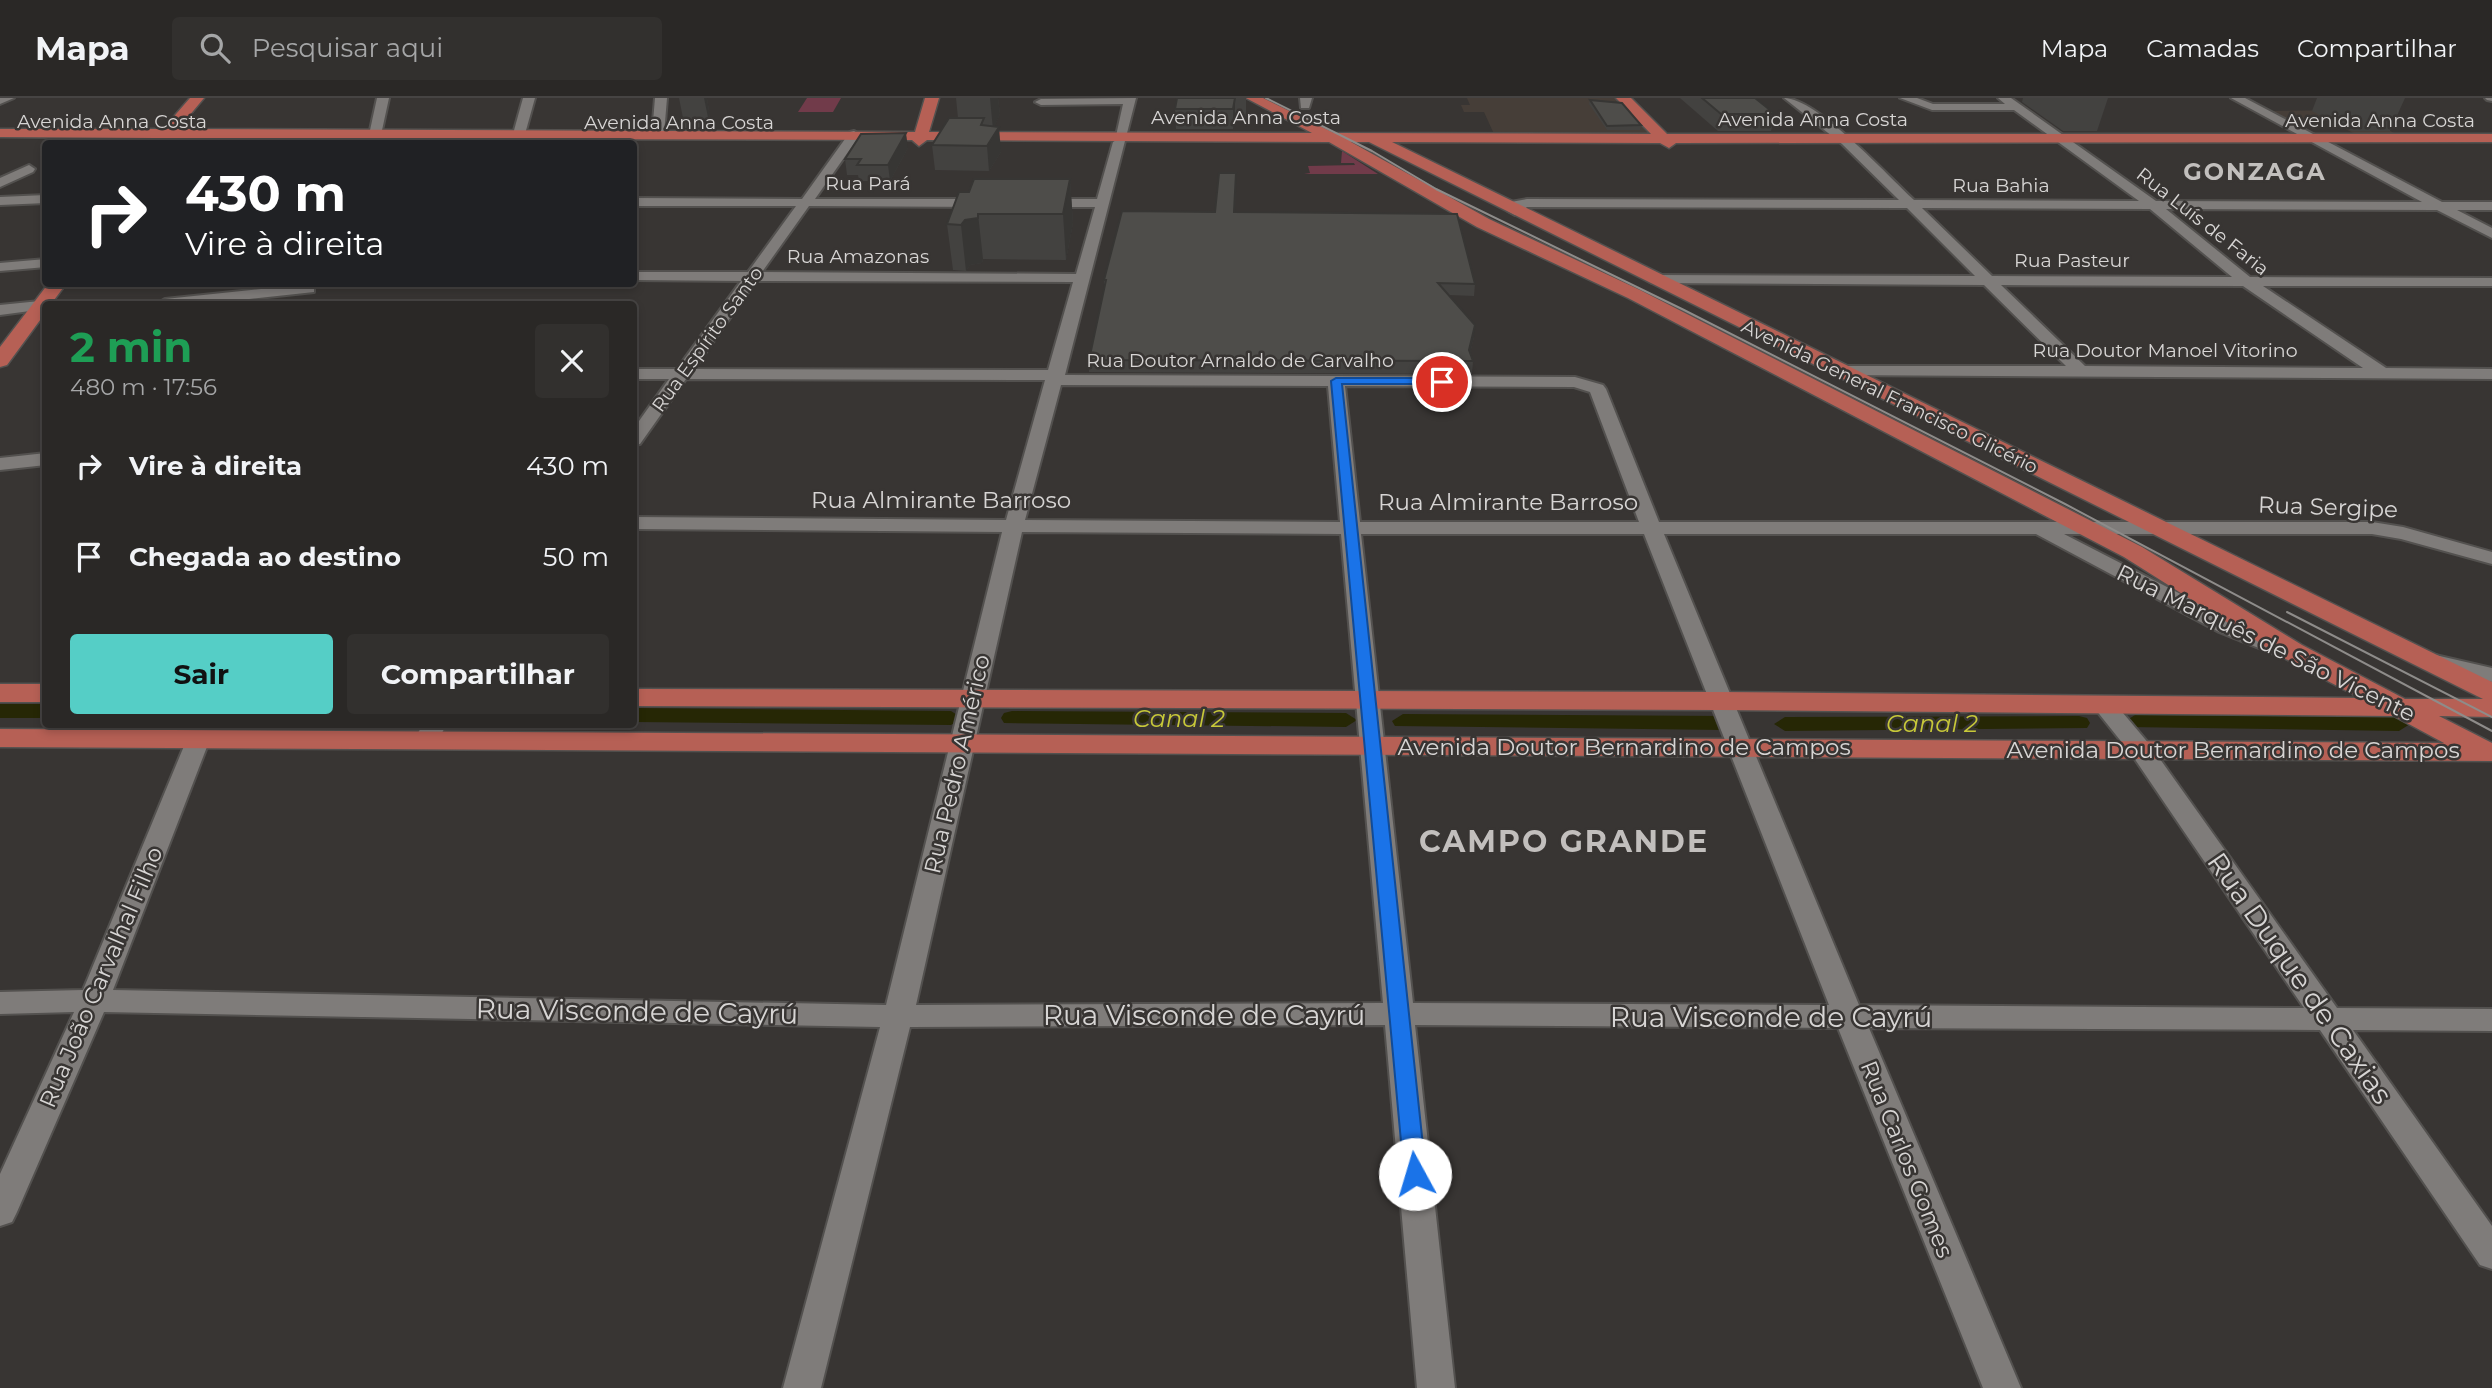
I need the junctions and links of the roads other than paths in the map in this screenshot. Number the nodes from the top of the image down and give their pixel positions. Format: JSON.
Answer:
{"nodes":[{"id":1,"x":8,"y":98,"type":"edge"},
{"id":2,"x":197,"y":98,"type":"edge"},
{"id":3,"x":383,"y":98,"type":"edge"},
{"id":4,"x":529,"y":98,"type":"edge"},
{"id":5,"x":661,"y":98,"type":"edge"},
{"id":6,"x":932,"y":98,"type":"edge"},
{"id":7,"x":1253,"y":98,"type":"edge"},
{"id":8,"x":1289,"y":98,"type":"edge"},
{"id":9,"x":1623,"y":98,"type":"edge"},
{"id":10,"x":1790,"y":98,"type":"edge"},
{"id":11,"x":1906,"y":98,"type":"edge"},
{"id":12,"x":2004,"y":98,"type":"edge"},
{"id":13,"x":2237,"y":98,"type":"edge"},
{"id":14,"x":1130,"y":100,"type":"edge"},
{"id":15,"x":0,"y":102,"type":"edge"},
{"id":16,"x":1041,"y":102,"type":"dead end"},
{"id":17,"x":1309,"y":105,"type":"edge"},
{"id":18,"x":2017,"y":107,"type":"junction"},
{"id":19,"x":1301,"y":130,"type":"junction"},
{"id":20,"x":0,"y":133,"type":"edge"},
{"id":21,"x":519,"y":134,"type":"junction"},
{"id":22,"x":658,"y":134,"type":"junction"},
{"id":23,"x":1420,"y":136,"type":"junction"},
{"id":24,"x":163,"y":138,"type":"edge"},
{"id":25,"x":851,"y":138,"type":"junction"},
{"id":26,"x":920,"y":138,"type":"junction"},
{"id":27,"x":2492,"y":138,"type":"edge"},
{"id":28,"x":0,"y":139,"type":"edge"},
{"id":29,"x":373,"y":139,"type":"edge"},
{"id":30,"x":1121,"y":139,"type":"junction"},
{"id":31,"x":1336,"y":139,"type":"junction"},
{"id":32,"x":426,"y":140,"type":"edge"},
{"id":33,"x":1376,"y":140,"type":"junction"},
{"id":34,"x":1665,"y":141,"type":"junction"},
{"id":35,"x":1846,"y":141,"type":"junction"},
{"id":36,"x":1457,"y":143,"type":"junction"},
{"id":37,"x":2066,"y":143,"type":"junction"},
{"id":38,"x":2320,"y":143,"type":"junction"},
{"id":39,"x":637,"y":144,"type":"edge"},
{"id":40,"x":2492,"y":145,"type":"edge"},
{"id":41,"x":29,"y":169,"type":"dead end"},
{"id":42,"x":1446,"y":175,"type":"junction"},
{"id":43,"x":0,"y":183,"type":"edge"},
{"id":44,"x":42,"y":200,"type":"edge"},
{"id":45,"x":0,"y":201,"type":"edge"},
{"id":46,"x":29,"y":201,"type":"junction"},
{"id":47,"x":637,"y":202,"type":"edge"},
{"id":48,"x":806,"y":202,"type":"junction"},
{"id":49,"x":1103,"y":203,"type":"junction"},
{"id":50,"x":1908,"y":204,"type":"junction"},
{"id":51,"x":2153,"y":205,"type":"junction"},
{"id":52,"x":2441,"y":206,"type":"junction"},
{"id":53,"x":2492,"y":206,"type":"edge"},
{"id":54,"x":1515,"y":211,"type":"junction"},
{"id":55,"x":0,"y":216,"type":"edge"},
{"id":56,"x":2492,"y":234,"type":"edge"},
{"id":57,"x":42,"y":262,"type":"edge"},
{"id":58,"x":0,"y":267,"type":"edge"},
{"id":59,"x":637,"y":276,"type":"edge"},
{"id":60,"x":753,"y":276,"type":"junction"},
{"id":61,"x":1083,"y":278,"type":"junction"},
{"id":62,"x":1653,"y":279,"type":"junction"},
{"id":63,"x":1985,"y":279,"type":"junction"},
{"id":64,"x":2245,"y":280,"type":"junction"},
{"id":65,"x":2492,"y":282,"type":"edge"},
{"id":66,"x":302,"y":287,"type":"edge"},
{"id":67,"x":1634,"y":294,"type":"junction"},
{"id":68,"x":189,"y":301,"type":"edge"},
{"id":69,"x":0,"y":310,"type":"edge"},
{"id":70,"x":39,"y":314,"type":"edge"},
{"id":71,"x":0,"y":360,"type":"edge"},
{"id":72,"x":1838,"y":370,"type":"junction"},
{"id":73,"x":2080,"y":371,"type":"junction"},
{"id":74,"x":2380,"y":372,"type":"junction"},
{"id":75,"x":637,"y":374,"type":"edge"},
{"id":76,"x":682,"y":374,"type":"junction"},
{"id":77,"x":2492,"y":374,"type":"edge"},
{"id":78,"x":1056,"y":377,"type":"junction"},
{"id":79,"x":1336,"y":381,"type":"junction"},
{"id":80,"x":1593,"y":385,"type":"joint"},
{"id":81,"x":637,"y":436,"type":"edge"},
{"id":82,"x":42,"y":459,"type":"edge"},
{"id":83,"x":0,"y":464,"type":"edge"},
{"id":84,"x":2081,"y":490,"type":"junction"},
{"id":85,"x":2036,"y":501,"type":"junction"},
{"id":86,"x":637,"y":523,"type":"edge"},
{"id":87,"x":1014,"y":525,"type":"junction"},
{"id":88,"x":1649,"y":526,"type":"junction"},
{"id":89,"x":1351,"y":528,"type":"junction"},
{"id":90,"x":2160,"y":528,"type":"junction"},
{"id":91,"x":2089,"y":529,"type":"junction"},
{"id":92,"x":2041,"y":530,"type":"junction"},
{"id":93,"x":2492,"y":558,"type":"edge"},
{"id":94,"x":2428,"y":660,"type":"junction"},
{"id":95,"x":2323,"y":668,"type":"junction"},
{"id":96,"x":2492,"y":675,"type":"edge"},
{"id":97,"x":0,"y":693,"type":"edge"},
{"id":98,"x":42,"y":693,"type":"edge"},
{"id":99,"x":2492,"y":693,"type":"edge"},
{"id":100,"x":637,"y":698,"type":"edge"},
{"id":101,"x":973,"y":698,"type":"junction"},
{"id":102,"x":1368,"y":699,"type":"junction"},
{"id":103,"x":1719,"y":701,"type":"junction"},
{"id":104,"x":2104,"y":705,"type":"junction"},
{"id":105,"x":2399,"y":707,"type":"junction"},
{"id":106,"x":2492,"y":708,"type":"edge"},
{"id":107,"x":431,"y":732,"type":"edge"},
{"id":108,"x":0,"y":738,"type":"edge"},
{"id":109,"x":198,"y":739,"type":"junction"},
{"id":110,"x":961,"y":743,"type":"junction"},
{"id":111,"x":1373,"y":746,"type":"junction"},
{"id":112,"x":1738,"y":747,"type":"junction"},
{"id":113,"x":2141,"y":750,"type":"junction"},
{"id":114,"x":2489,"y":753,"type":"edge"},
{"id":115,"x":94,"y":1001,"type":"junction"},
{"id":116,"x":0,"y":1003,"type":"edge"},
{"id":117,"x":1399,"y":1014,"type":"junction"},
{"id":118,"x":898,"y":1016,"type":"junction"},
{"id":119,"x":1849,"y":1018,"type":"junction"},
{"id":120,"x":2327,"y":1019,"type":"junction"},
{"id":121,"x":2492,"y":1020,"type":"edge"},
{"id":122,"x":0,"y":1213,"type":"edge"},
{"id":123,"x":2492,"y":1254,"type":"edge"},
{"id":124,"x":802,"y":1388,"type":"edge"},
{"id":125,"x":1436,"y":1388,"type":"edge"},
{"id":126,"x":2002,"y":1388,"type":"edge"}],
"edges":[{"from":1,"to":15,"type":"street"},
{"from":2,"to":24,"type":"main road"},
{"from":3,"to":29,"type":"street"},
{"from":4,"to":21,"type":"street"},
{"from":5,"to":22,"type":"street"},
{"from":6,"to":26,"type":"main road"},
{"from":7,"to":19,"type":"main road"},
{"from":8,"to":17,"type":"main road"},
{"from":9,"to":34,"type":"main road"},
{"from":10,"to":35,"type":"street"},
{"from":11,"to":18,"type":"street"},
{"from":12,"to":18,"type":"street","name":"Rua Luís de Faria"},
{"from":13,"to":38,"type":"street"},
{"from":14,"to":16,"type":"street"},
{"from":14,"to":30,"type":"street","name":"Rua Pedro Américo"},
{"from":18,"to":37,"type":"street","name":"Rua Luís de Faria"},
{"from":19,"to":30,"type":"main road","name":"Avenida Anna Costa"},
{"from":19,"to":31,"type":"main road","name":"Avenida Anna Costa"},
{"from":20,"to":24,"type":"main road","name":"Avenida Anna Costa"},
{"from":21,"to":22,"type":"main road","name":"Avenida Anna Costa"},
{"from":21,"to":29,"type":"main road","name":"Avenida Anna Costa"},
{"from":22,"to":25,"type":"main road","name":"Avenida Anna Costa"},
{"from":23,"to":33,"type":"main road","name":"Avenida Anna Costa"},
{"from":23,"to":33,"type":"main road","name":"Avenida General Francisco Glicério"},
{"from":23,"to":34,"type":"main road","name":"Avenida Anna Costa"},
{"from":24,"to":28,"type":"main road","name":"Avenida Anna Costa"},
{"from":24,"to":29,"type":"main road","name":"Avenida Anna Costa"},
{"from":25,"to":26,"type":"main road","name":"Avenida Anna Costa"},
{"from":25,"to":39,"type":"main road","name":"Avenida Anna Costa"},
{"from":25,"to":48,"type":"street","name":"Rua Espírito Santo"},
{"from":26,"to":30,"type":"main road","name":"Avenida Anna Costa"},
{"from":27,"to":38,"type":"main road","name":"Avenida Anna Costa"},
{"from":29,"to":32,"type":"main road","name":"Avenida Anna Costa"},
{"from":30,"to":31,"type":"main road","name":"Avenida Anna Costa"},
{"from":30,"to":49,"type":"street","name":"Rua Pedro Américo"},
{"from":31,"to":33,"type":"main road","name":"Avenida Anna Costa"},
{"from":31,"to":67,"type":"main road","name":"Avenida General Francisco Glicério"},
{"from":33,"to":36,"type":"main road","name":"Avenida Anna Costa"},
{"from":33,"to":42,"type":"main road","name":"Avenida General Francisco Glicério"},
{"from":34,"to":35,"type":"main road","name":"Avenida Anna Costa"},
{"from":34,"to":36,"type":"main road","name":"Avenida Anna Costa"},
{"from":35,"to":37,"type":"main road","name":"Avenida Anna Costa"},
{"from":35,"to":50,"type":"street"},
{"from":36,"to":42,"type":"main road"},
{"from":37,"to":38,"type":"main road","name":"Avenida Anna Costa"},
{"from":37,"to":51,"type":"street","name":"Rua Luís de Faria"},
{"from":38,"to":40,"type":"main road","name":"Avenida Anna Costa"},
{"from":38,"to":52,"type":"street"},
{"from":41,"to":43,"type":"street"},
{"from":42,"to":54,"type":"main road","name":"Avenida General Francisco Glicério"},
{"from":44,"to":46,"type":"street"},
{"from":45,"to":46,"type":"street"},
{"from":46,"to":55,"type":"street"},
{"from":47,"to":48,"type":"street","name":"Rua Pará"},
{"from":48,"to":49,"type":"street","name":"Rua Pará"},
{"from":48,"to":60,"type":"street","name":"Rua Espírito Santo"},
{"from":49,"to":61,"type":"street","name":"Rua Pedro Américo"},
{"from":50,"to":51,"type":"street","name":"Rua Bahia"},
{"from":50,"to":54,"type":"street","name":"Rua Bahia"},
{"from":50,"to":63,"type":"street"},
{"from":51,"to":52,"type":"street","name":"Rua Bahia"},
{"from":51,"to":64,"type":"street","name":"Rua Luís de Faria"},
{"from":52,"to":53,"type":"street","name":"Rua Bahia"},
{"from":52,"to":56,"type":"street"},
{"from":54,"to":62,"type":"main road","name":"Avenida General Francisco Glicério"},
{"from":57,"to":58,"type":"street"},
{"from":59,"to":60,"type":"street","name":"Rua Amazonas"},
{"from":60,"to":61,"type":"street","name":"Rua Amazonas"},
{"from":60,"to":76,"type":"street","name":"Rua Espírito Santo"},
{"from":61,"to":78,"type":"street","name":"Rua Pedro Américo"},
{"from":62,"to":63,"type":"street","name":"Rua Pasteur"},
{"from":62,"to":67,"type":"main road"},
{"from":62,"to":72,"type":"main road","name":"Avenida General Francisco Glicério"},
{"from":63,"to":64,"type":"street","name":"Rua Pasteur"},
{"from":63,"to":73,"type":"street"},
{"from":64,"to":65,"type":"street","name":"Rua Pasteur"},
{"from":64,"to":74,"type":"street","name":"Rua Luís de Faria"},
{"from":66,"to":68,"type":"street"},
{"from":67,"to":85,"type":"main road","name":"Avenida General Francisco Glicério"},
{"from":69,"to":70,"type":"street"},
{"from":70,"to":71,"type":"main road"},
{"from":72,"to":73,"type":"street","name":"Rua Doutor Manoel Vitorino"},
{"from":72,"to":84,"type":"main road","name":"Avenida General Francisco Glicério"},
{"from":73,"to":74,"type":"street","name":"Rua Doutor Manoel Vitorino"},
{"from":74,"to":77,"type":"street","name":"Rua Doutor Manoel Vitorino"},
{"from":75,"to":76,"type":"street","name":"Rua Doutor Arnaldo de Carvalho"},
{"from":76,"to":78,"type":"street","name":"Rua Doutor Arnaldo de Carvalho"},
{"from":76,"to":81,"type":"street","name":"Rua Espírito Santo"},
{"from":78,"to":79,"type":"street","name":"Rua Doutor Arnaldo de Carvalho"},
{"from":78,"to":87,"type":"street","name":"Rua Pedro Américo"},
{"from":79,"to":80,"type":"street","name":"Rua Doutor Arnaldo de Carvalho"},
{"from":79,"to":89,"type":"street"},
{"from":80,"to":88,"type":"street","name":"Rua Carlos Gomes"},
{"from":82,"to":83,"type":"street"},
{"from":84,"to":85,"type":"main road"},
{"from":84,"to":90,"type":"main road","name":"Avenida General Francisco Glicério"},
{"from":85,"to":91,"type":"main road","name":"Avenida General Francisco Glicério"},
{"from":86,"to":87,"type":"street","name":"Rua Almirante Barroso"},
{"from":87,"to":89,"type":"street","name":"Rua Almirante Barroso"},
{"from":87,"to":101,"type":"street","name":"Rua Pedro Américo"},
{"from":88,"to":89,"type":"street","name":"Rua Almirante Barroso"},
{"from":88,"to":92,"type":"street","name":"Rua Almirante Barroso"},
{"from":88,"to":103,"type":"street","name":"Rua Carlos Gomes"},
{"from":89,"to":102,"type":"street"},
{"from":90,"to":91,"type":"street","name":"Rua Sergipe"},
{"from":90,"to":93,"type":"street","name":"Rua Sergipe"},
{"from":90,"to":94,"type":"main road","name":"Avenida General Francisco Glicério"},
{"from":91,"to":92,"type":"street","name":"Rua Almirante Barroso"},
{"from":91,"to":95,"type":"main road","name":"Avenida General Francisco Glicério"},
{"from":92,"to":95,"type":"street","name":"Rua Marquês de São Vicente"},
{"from":94,"to":96,"type":"street"},
{"from":94,"to":99,"type":"main road","name":"Avenida General Francisco Glicério"},
{"from":95,"to":105,"type":"main road","name":"Rua Marquês de São Vicente"},
{"from":97,"to":98,"type":"main road"},
{"from":100,"to":101,"type":"main road","name":"Avenida Doutor Bernardino de Campos"},
{"from":101,"to":102,"type":"main road","name":"Avenida Doutor Bernardino de Campos"},
{"from":101,"to":110,"type":"street","name":"Rua Pedro Américo"},
{"from":102,"to":103,"type":"main road","name":"Avenida Doutor Bernardino de Campos"},
{"from":102,"to":111,"type":"street"},
{"from":103,"to":104,"type":"main road","name":"Avenida Doutor Bernardino de Campos"},
{"from":103,"to":112,"type":"street","name":"Rua Carlos Gomes"},
{"from":104,"to":105,"type":"main road","name":"Avenida Doutor Bernardino de Campos"},
{"from":104,"to":113,"type":"street","name":"Rua Duque de Caxias"},
{"from":105,"to":106,"type":"main road","name":"Avenida Doutor Bernardino de Campos"},
{"from":105,"to":114,"type":"main road","name":"Rua Marquês de São Vicente"},
{"from":107,"to":109,"type":"main road","name":"Avenida Doutor Bernardino de Campos"},
{"from":107,"to":110,"type":"main road","name":"Avenida Doutor Bernardino de Campos"},
{"from":108,"to":109,"type":"main road","name":"Avenida Doutor Bernardino de Campos"},
{"from":109,"to":115,"type":"street","name":"Rua João Carvalhal Filho"},
{"from":110,"to":111,"type":"main road","name":"Avenida Doutor Bernardino de Campos"},
{"from":110,"to":118,"type":"street","name":"Rua Pedro Américo"},
{"from":111,"to":112,"type":"main road","name":"Avenida Doutor Bernardino de Campos"},
{"from":111,"to":117,"type":"street"},
{"from":112,"to":113,"type":"main road","name":"Avenida Doutor Bernardino de Campos"},
{"from":112,"to":119,"type":"street","name":"Rua Carlos Gomes"},
{"from":113,"to":114,"type":"main road","name":"Avenida Doutor Bernardino de Campos"},
{"from":113,"to":120,"type":"street","name":"Rua Duque de Caxias"},
{"from":115,"to":116,"type":"street","name":"Rua Visconde de Cayrú"},
{"from":115,"to":118,"type":"street","name":"Rua Visconde de Cayrú"},
{"from":115,"to":122,"type":"street","name":"Rua João Carvalhal Filho"},
{"from":117,"to":118,"type":"street","name":"Rua Visconde de Cayrú"},
{"from":117,"to":119,"type":"street","name":"Rua Visconde de Cayrú"},
{"from":117,"to":125,"type":"street"},
{"from":118,"to":124,"type":"street","name":"Rua Pedro Américo"},
{"from":119,"to":120,"type":"street","name":"Rua Visconde de Cayrú"},
{"from":119,"to":126,"type":"street","name":"Rua Carlos Gomes"},
{"from":120,"to":121,"type":"street","name":"Rua Visconde de Cayrú"},
{"from":120,"to":123,"type":"street","name":"Rua Duque de Caxias"}]}
